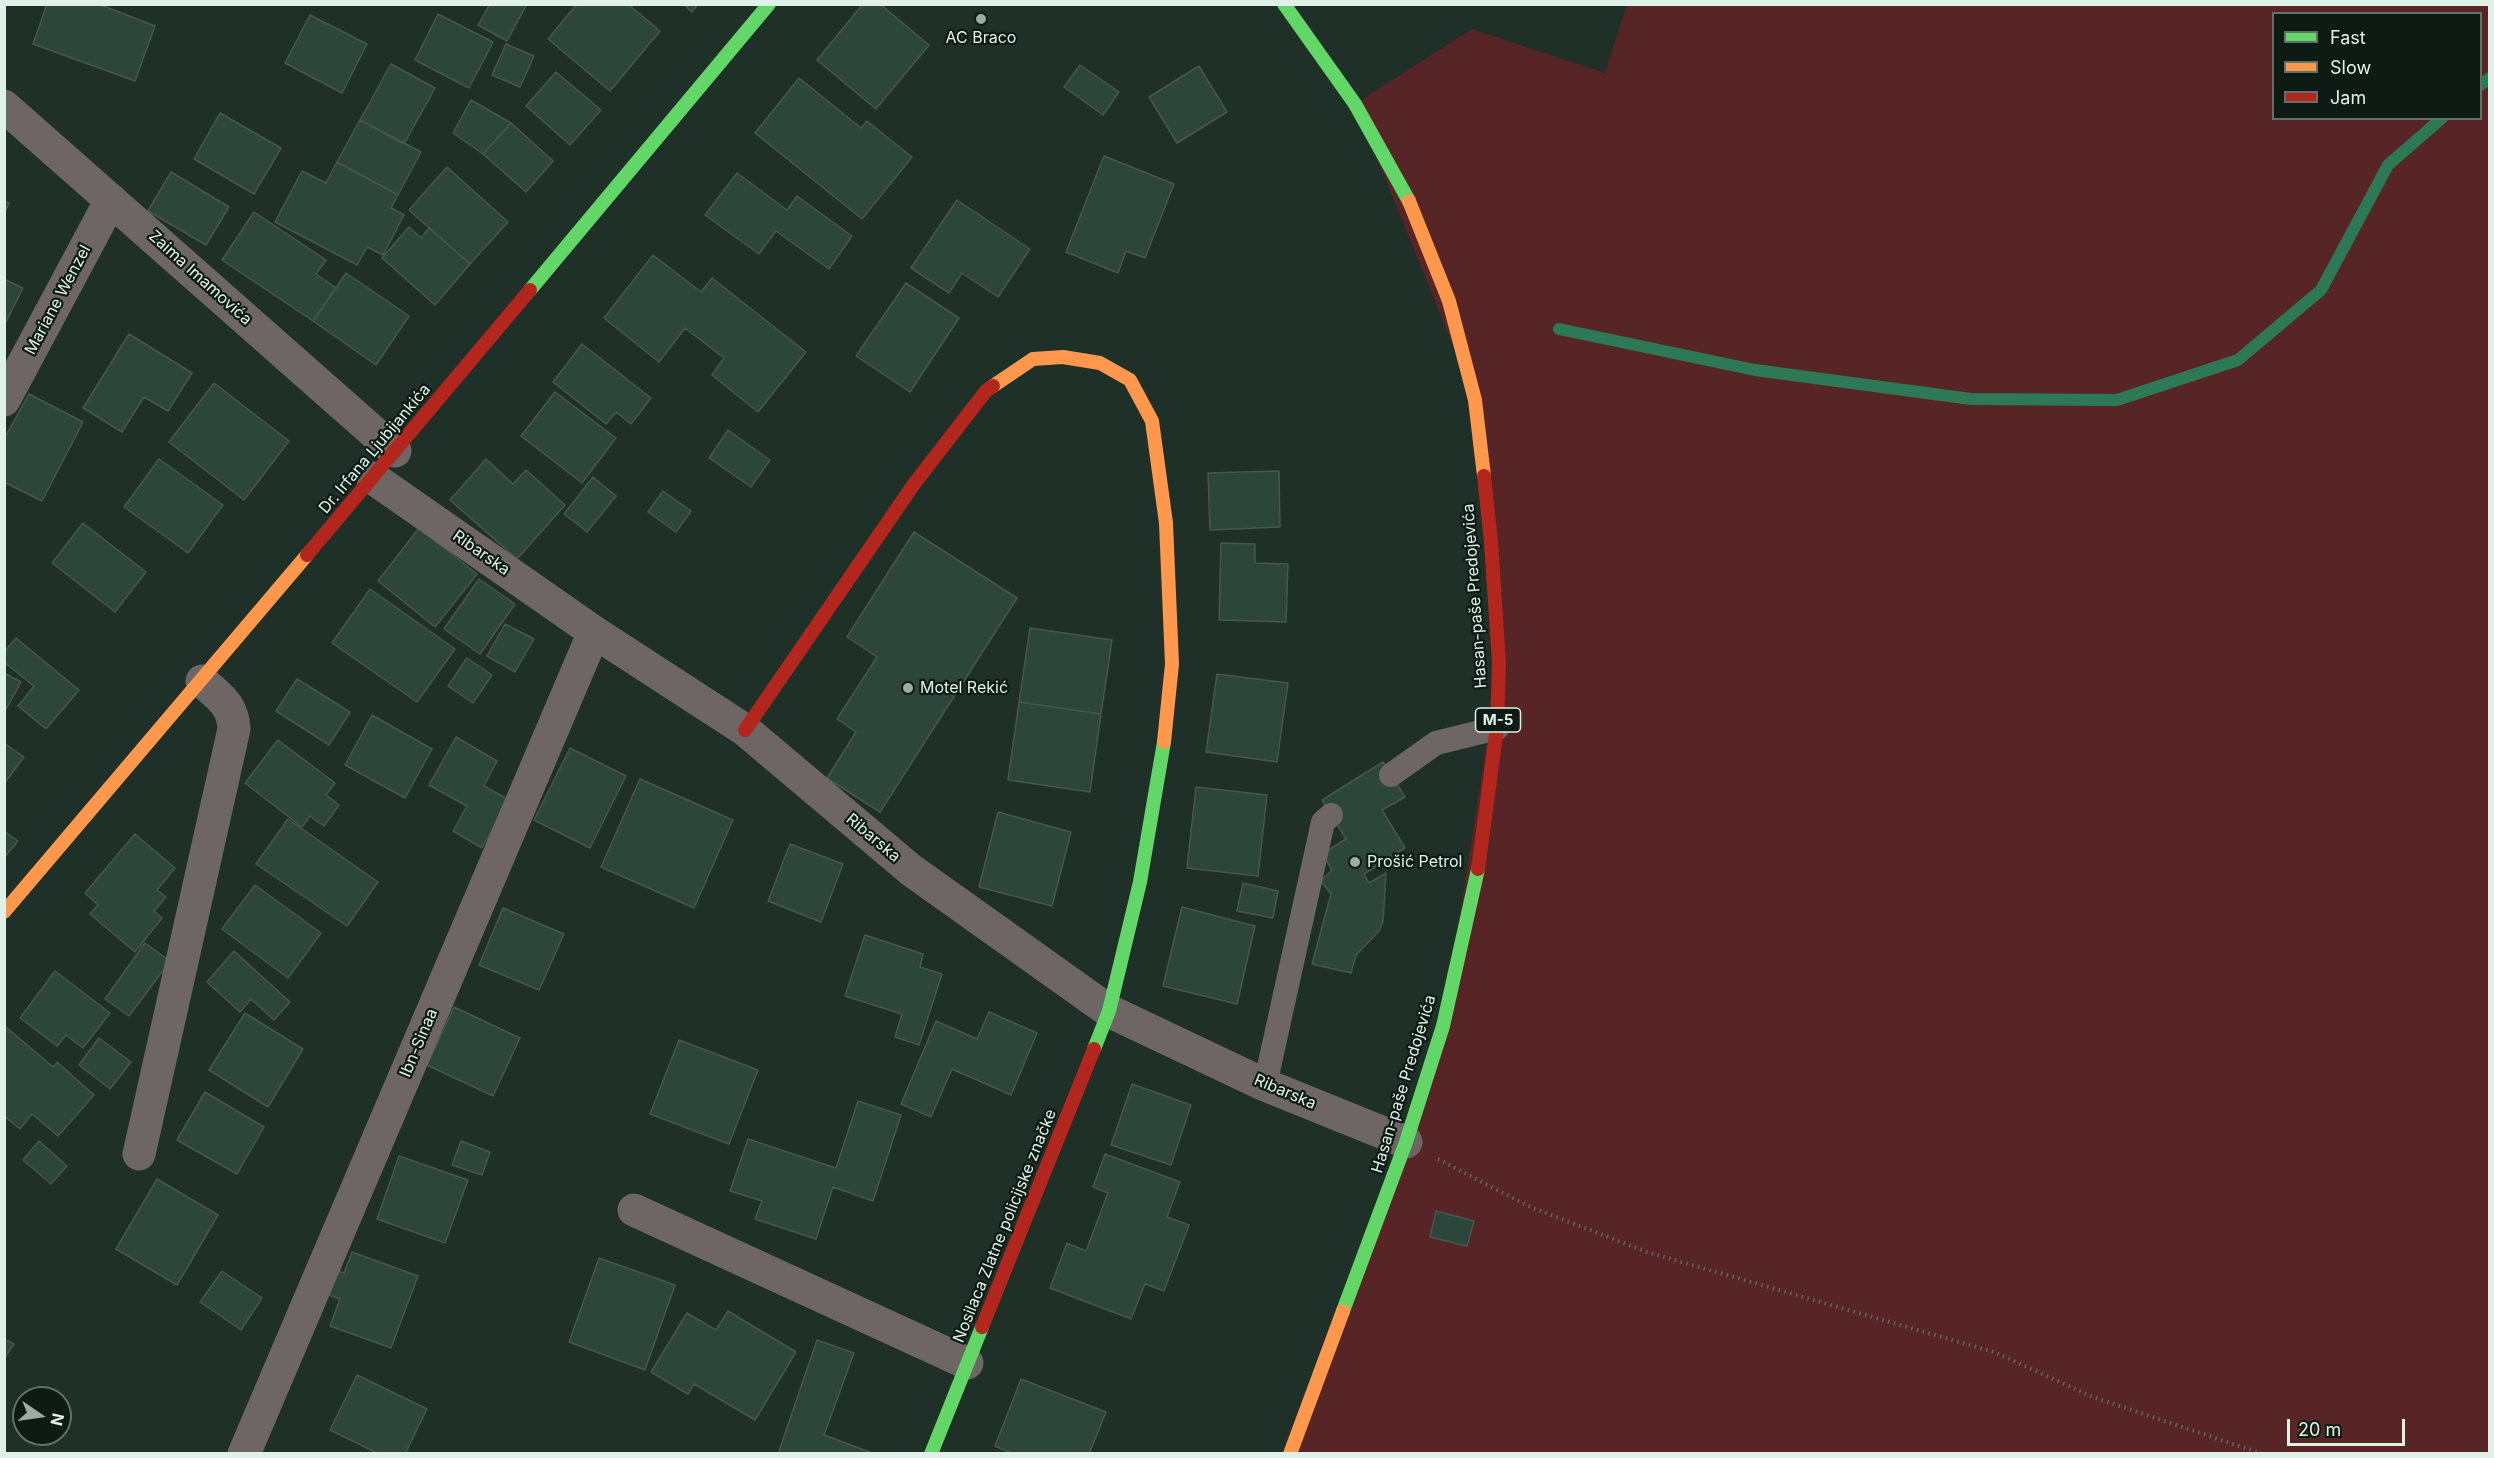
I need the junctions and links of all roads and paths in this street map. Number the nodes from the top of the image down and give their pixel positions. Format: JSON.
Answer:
{"nodes":[{"id":1,"x":769,"y":4,"type":"edge"},
{"id":2,"x":1284,"y":4,"type":"edge"},
{"id":3,"x":4,"y":106,"type":"edge"},
{"id":4,"x":111,"y":200,"type":"junction"},
{"id":5,"x":4,"y":400,"type":"edge"},
{"id":6,"x":395,"y":451,"type":"junction"},
{"id":7,"x":373,"y":478,"type":"junction"},
{"id":8,"x":594,"y":632,"type":"junction"},
{"id":9,"x":202,"y":681,"type":"junction"},
{"id":10,"x":1497,"y":728,"type":"junction"},
{"id":11,"x":745,"y":730,"type":"junction"},
{"id":12,"x":1391,"y":775,"type":"dead end"},
{"id":13,"x":1331,"y":815,"type":"dead end"},
{"id":14,"x":4,"y":912,"type":"edge"},
{"id":15,"x":1109,"y":1011,"type":"junction"},
{"id":16,"x":1265,"y":1085,"type":"junction"},
{"id":17,"x":1406,"y":1142,"type":"junction"},
{"id":18,"x":139,"y":1154,"type":"dead end"},
{"id":19,"x":634,"y":1210,"type":"dead end"},
{"id":20,"x":967,"y":1363,"type":"junction"},
{"id":21,"x":254,"y":1450,"type":"edge"},
{"id":22,"x":931,"y":1454,"type":"edge"},
{"id":23,"x":1290,"y":1454,"type":"edge"},
{"id":24,"x":2263,"y":1454,"type":"edge"}],
"edges":[{"from":1,"to":6,"type":"main road","name":"Dr. Irfana Ljubijankića"},
{"from":2,"to":10,"type":"main road","name":"Hasan-paše Predojevića","number":"M-5"},
{"from":3,"to":4,"type":"street","name":"Zaima Imamovića"},
{"from":4,"to":5,"type":"street","name":"Mariane Wenzel"},
{"from":4,"to":6,"type":"street","name":"Zaima Imamovića"},
{"from":6,"to":7,"type":"main road","name":"Dr. Irfana Ljubijankića"},
{"from":7,"to":8,"type":"street","name":"Ribarska"},
{"from":7,"to":9,"type":"main road","name":"Dr. Irfana Ljubijankića"},
{"from":8,"to":11,"type":"street","name":"Ribarska"},
{"from":8,"to":21,"type":"street","name":"Ibn-Sinaa"},
{"from":9,"to":14,"type":"main road","name":"Dr. Irfana Ljubijankića"},
{"from":9,"to":18,"type":"street"},
{"from":10,"to":12,"type":"lane"},
{"from":10,"to":17,"type":"main road","name":"Hasan-paše Predojevića","number":"M-5"},
{"from":11,"to":15,"type":"street","name":"Ribarska"},
{"from":11,"to":15,"type":"main road","name":"Nosilaca Zlatne policijske značke"},
{"from":13,"to":16,"type":"lane"},
{"from":15,"to":16,"type":"street","name":"Ribarska"},
{"from":15,"to":20,"type":"main road","name":"Nosilaca Zlatne policijske značke"},
{"from":16,"to":17,"type":"street","name":"Ribarska"},
{"from":17,"to":23,"type":"main road","name":"Hasan-paše Predojevića","number":"M-5"},
{"from":17,"to":24,"type":"path"},
{"from":19,"to":20,"type":"street"},
{"from":20,"to":22,"type":"main road","name":"Nosilaca Zlatne policijske značke"}]}
